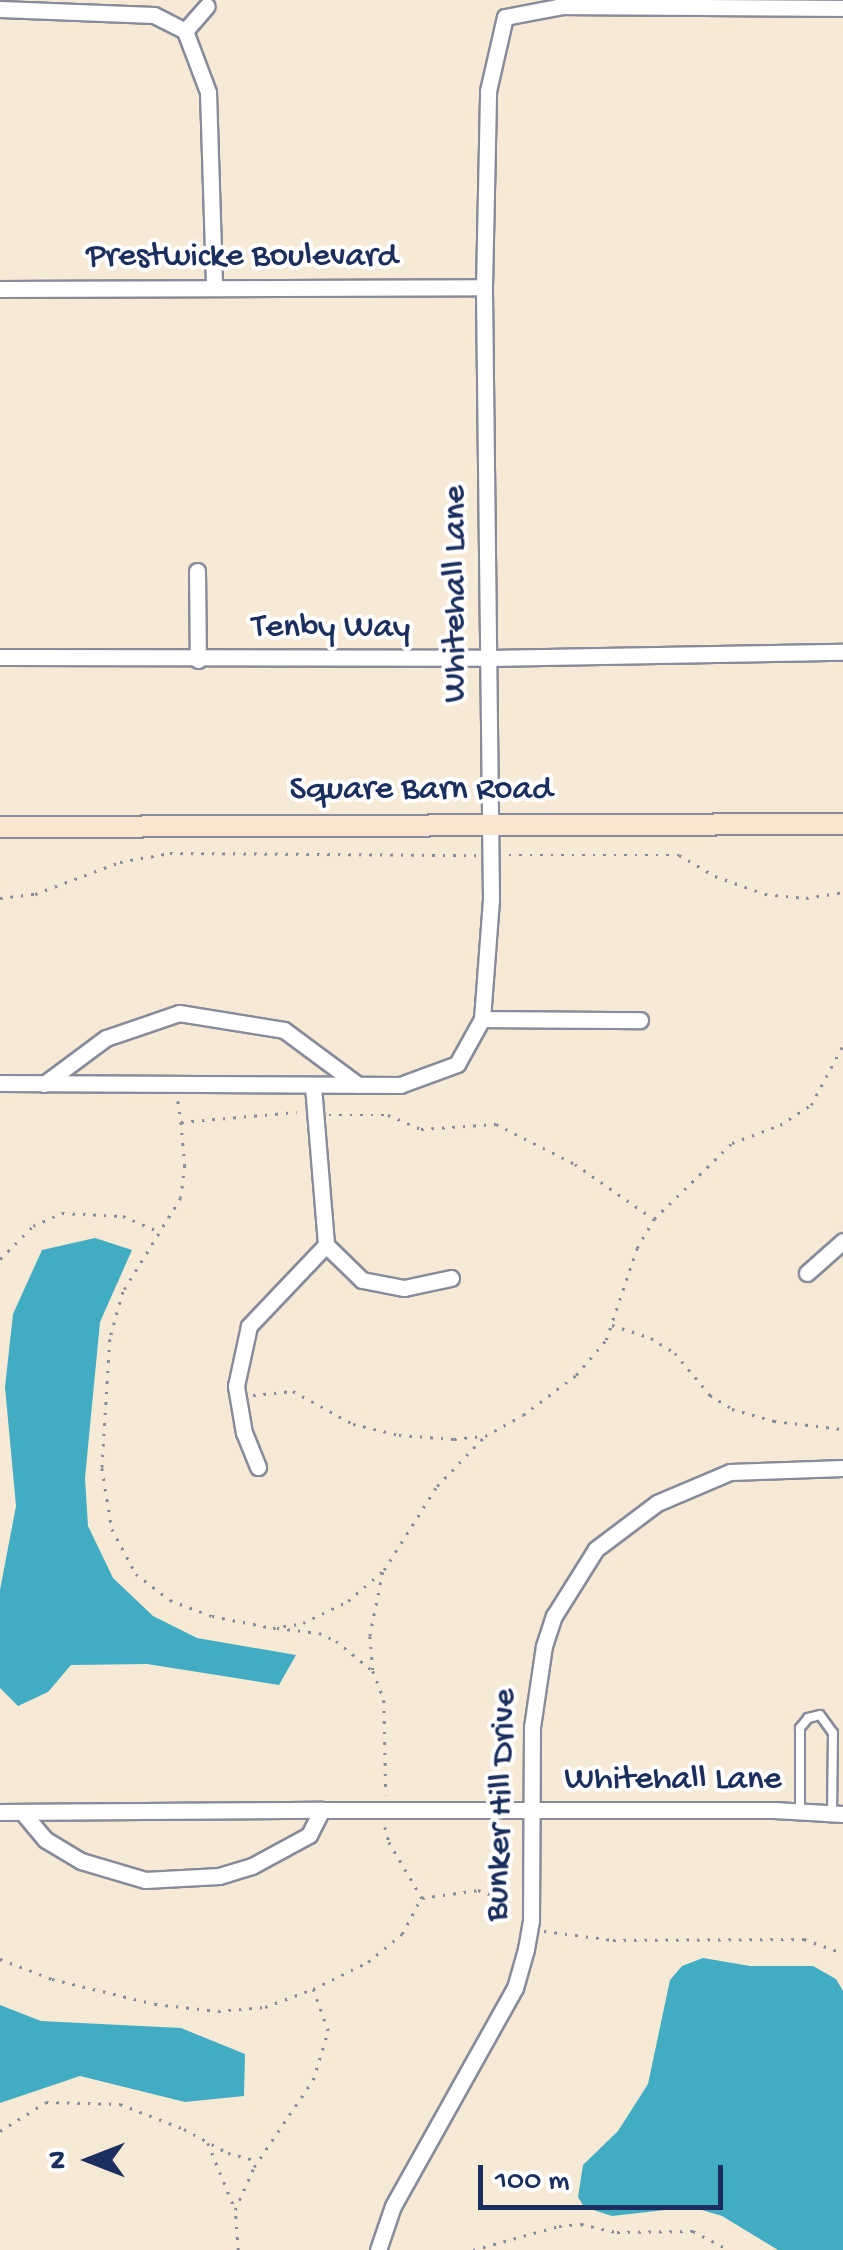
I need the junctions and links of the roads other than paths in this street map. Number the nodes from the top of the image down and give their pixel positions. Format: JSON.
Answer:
{"nodes":[{"id":1,"x":208,"y":6,"type":"dead end"},
{"id":2,"x":843,"y":8,"type":"edge"},
{"id":3,"x":0,"y":9,"type":"edge"},
{"id":4,"x":186,"y":31,"type":"junction"},
{"id":5,"x":214,"y":287,"type":"junction"},
{"id":6,"x":484,"y":287,"type":"junction"},
{"id":7,"x":0,"y":289,"type":"edge"},
{"id":8,"x":198,"y":571,"type":"dead end"},
{"id":9,"x":843,"y":652,"type":"edge"},
{"id":10,"x":0,"y":657,"type":"edge"},
{"id":11,"x":488,"y":658,"type":"junction"},
{"id":12,"x":198,"y":660,"type":"junction"},
{"id":13,"x":488,"y":822,"type":"junction"},
{"id":14,"x":843,"y":824,"type":"edge"},
{"id":15,"x":0,"y":827,"type":"edge"},
{"id":16,"x":482,"y":1019,"type":"junction"},
{"id":17,"x":640,"y":1020,"type":"dead end"},
{"id":18,"x":0,"y":1083,"type":"edge"},
{"id":19,"x":44,"y":1084,"type":"junction"},
{"id":20,"x":358,"y":1085,"type":"junction"},
{"id":21,"x":312,"y":1086,"type":"junction"},
{"id":22,"x":843,"y":1241,"type":"edge"},
{"id":23,"x":326,"y":1245,"type":"junction"},
{"id":24,"x":806,"y":1273,"type":"dead end"},
{"id":25,"x":451,"y":1278,"type":"dead end"},
{"id":26,"x":258,"y":1467,"type":"dead end"},
{"id":27,"x":843,"y":1468,"type":"edge"},
{"id":28,"x":322,"y":1810,"type":"junction"},
{"id":29,"x":530,"y":1810,"type":"junction"},
{"id":30,"x":0,"y":1812,"type":"edge"},
{"id":31,"x":800,"y":1812,"type":"junction"},
{"id":32,"x":24,"y":1813,"type":"junction"},
{"id":33,"x":837,"y":1814,"type":"edge"},
{"id":34,"x":378,"y":2250,"type":"edge"}],
"edges":[{"from":1,"to":4,"type":"street"},
{"from":2,"to":6,"type":"street","name":"Whitehall Lane"},
{"from":3,"to":4,"type":"street"},
{"from":4,"to":5,"type":"street"},
{"from":5,"to":6,"type":"street","name":"Prestwicke Boulevard"},
{"from":5,"to":7,"type":"street","name":"Prestwicke Boulevard"},
{"from":6,"to":11,"type":"street","name":"Whitehall Lane"},
{"from":8,"to":12,"type":"street"},
{"from":9,"to":11,"type":"street","name":"Tenby Way"},
{"from":10,"to":12,"type":"street","name":"Tenby Way"},
{"from":11,"to":12,"type":"street","name":"Tenby Way"},
{"from":11,"to":13,"type":"street","name":"Whitehall Lane"},
{"from":13,"to":14,"type":"street","name":"Square Barn Road"},
{"from":13,"to":15,"type":"street","name":"Square Barn Road"},
{"from":13,"to":16,"type":"street","name":"Whitehall Lane"},
{"from":16,"to":17,"type":"street"},
{"from":16,"to":20,"type":"street","name":"Whitehall Lane"},
{"from":18,"to":19,"type":"street","name":"Whitehall Lane"},
{"from":19,"to":20,"type":"street"},
{"from":19,"to":21,"type":"street","name":"Whitehall Lane"},
{"from":20,"to":21,"type":"street","name":"Whitehall Lane"},
{"from":21,"to":23,"type":"street"},
{"from":22,"to":24,"type":"street"},
{"from":23,"to":25,"type":"street"},
{"from":23,"to":26,"type":"street"},
{"from":27,"to":29,"type":"street","name":"Bunker Hill Drive"},
{"from":28,"to":29,"type":"street","name":"Whitehall Lane"},
{"from":28,"to":32,"type":"street","name":"Whitehall Lane"},
{"from":28,"to":32,"type":"street"},
{"from":29,"to":31,"type":"street","name":"Whitehall Lane"},
{"from":29,"to":34,"type":"street","name":"Bunker Hill Drive"},
{"from":30,"to":32,"type":"street","name":"Whitehall Lane"},
{"from":31,"to":33,"type":"street","name":"Whitehall Lane"},
{"from":31,"to":33,"type":"lane"}]}
